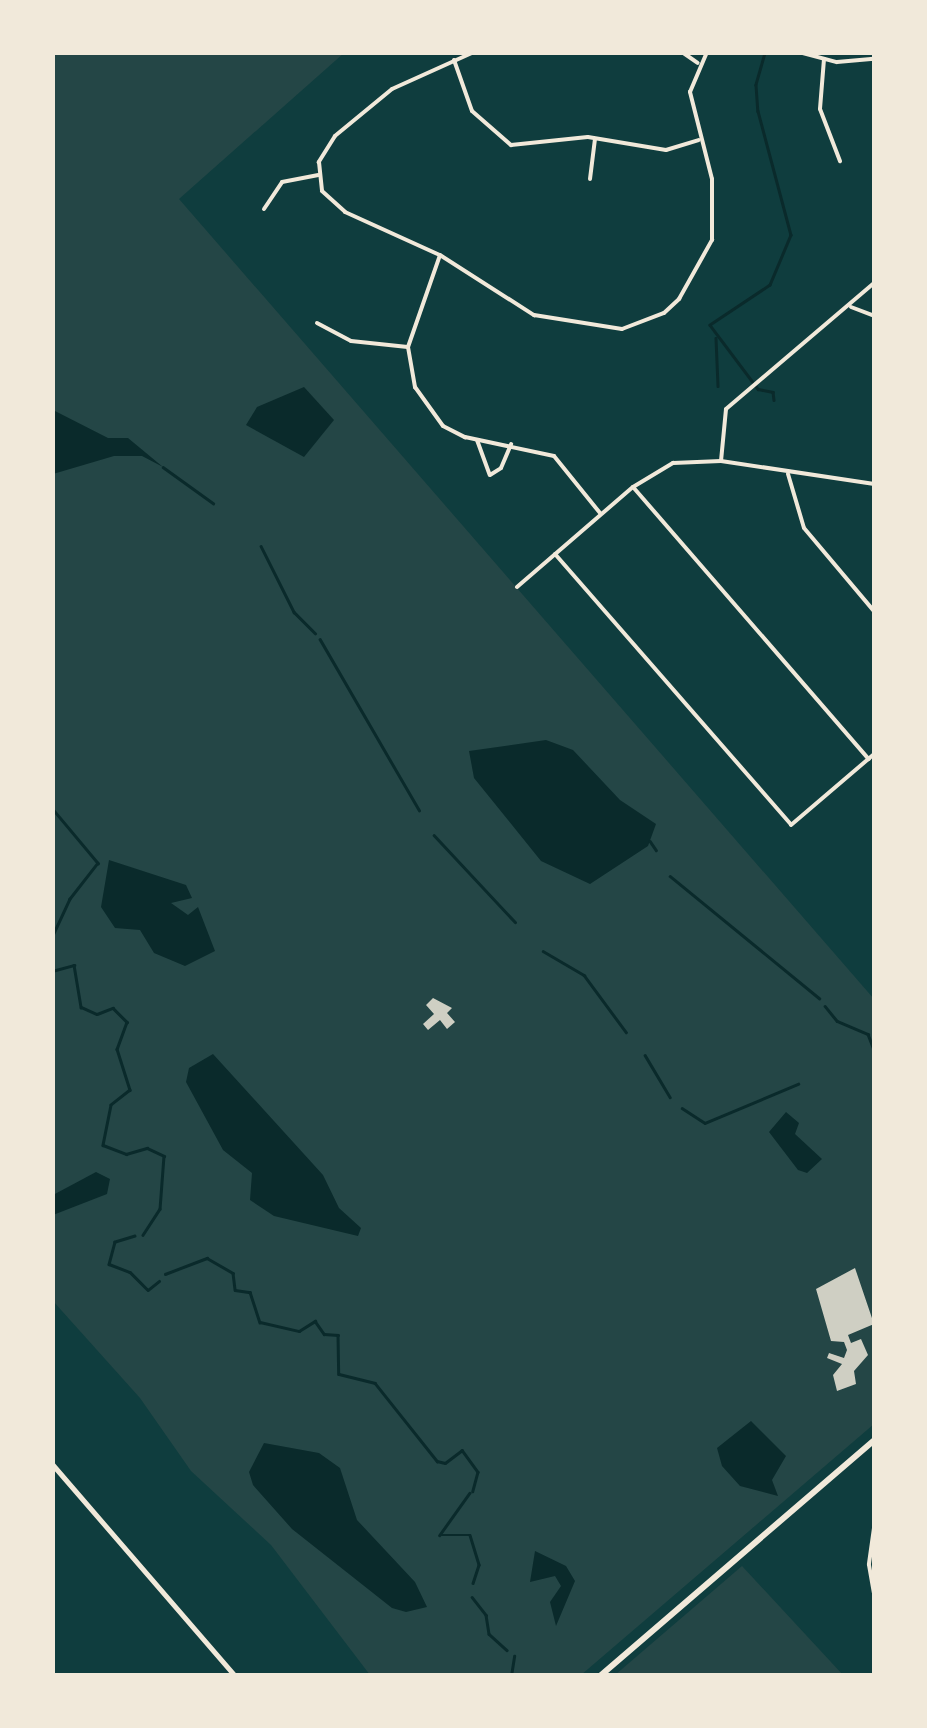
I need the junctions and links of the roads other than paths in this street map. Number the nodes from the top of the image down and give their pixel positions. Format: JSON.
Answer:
{"nodes":[{"id":1,"x":474,"y":52,"type":"edge"},
{"id":2,"x":682,"y":52,"type":"edge"},
{"id":3,"x":707,"y":52,"type":"edge"},
{"id":4,"x":799,"y":52,"type":"edge"},
{"id":5,"x":824,"y":59,"type":"junction"},
{"id":6,"x":874,"y":59,"type":"edge"},
{"id":7,"x":454,"y":60,"type":"junction"},
{"id":8,"x":698,"y":62,"type":"junction"},
{"id":9,"x":596,"y":138,"type":"junction"},
{"id":10,"x":700,"y":139,"type":"junction"},
{"id":11,"x":840,"y":161,"type":"dead end"},
{"id":12,"x":318,"y":176,"type":"junction"},
{"id":13,"x":590,"y":179,"type":"dead end"},
{"id":14,"x":264,"y":210,"type":"dead end"},
{"id":15,"x":440,"y":254,"type":"junction"},
{"id":16,"x":874,"y":283,"type":"edge"},
{"id":17,"x":849,"y":306,"type":"junction"},
{"id":18,"x":874,"y":316,"type":"edge"},
{"id":19,"x":317,"y":323,"type":"dead end"},
{"id":20,"x":408,"y":348,"type":"junction"},
{"id":21,"x":477,"y":440,"type":"junction"},
{"id":22,"x":512,"y":444,"type":"junction"},
{"id":23,"x":721,"y":462,"type":"junction"},
{"id":24,"x":788,"y":474,"type":"junction"},
{"id":25,"x":874,"y":484,"type":"edge"},
{"id":26,"x":633,"y":487,"type":"junction"},
{"id":27,"x":601,"y":514,"type":"junction"},
{"id":28,"x":556,"y":554,"type":"junction"},
{"id":29,"x":517,"y":587,"type":"dead end"},
{"id":30,"x":874,"y":610,"type":"edge"},
{"id":31,"x":874,"y":754,"type":"edge"},
{"id":32,"x":869,"y":759,"type":"junction"},
{"id":33,"x":874,"y":1440,"type":"edge"},
{"id":34,"x":52,"y":1464,"type":"edge"},
{"id":35,"x":874,"y":1528,"type":"edge"},
{"id":36,"x":874,"y":1593,"type":"edge"},
{"id":37,"x":235,"y":1676,"type":"edge"},
{"id":38,"x":600,"y":1676,"type":"edge"}],
"edges":[{"from":1,"to":7,"type":"street"},
{"from":2,"to":8,"type":"street"},
{"from":3,"to":8,"type":"street"},
{"from":4,"to":5,"type":"street"},
{"from":5,"to":6,"type":"street"},
{"from":5,"to":11,"type":"street"},
{"from":7,"to":9,"type":"street"},
{"from":7,"to":12,"type":"street"},
{"from":8,"to":10,"type":"street"},
{"from":9,"to":10,"type":"street"},
{"from":9,"to":13,"type":"street"},
{"from":10,"to":15,"type":"street"},
{"from":12,"to":14,"type":"street"},
{"from":12,"to":15,"type":"street"},
{"from":15,"to":20,"type":"street"},
{"from":16,"to":17,"type":"street"},
{"from":17,"to":18,"type":"street"},
{"from":17,"to":23,"type":"street"},
{"from":19,"to":20,"type":"street"},
{"from":20,"to":21,"type":"street"},
{"from":21,"to":22,"type":"street"},
{"from":21,"to":22,"type":"street"},
{"from":22,"to":27,"type":"street"},
{"from":23,"to":24,"type":"street"},
{"from":23,"to":26,"type":"street"},
{"from":24,"to":25,"type":"street"},
{"from":24,"to":30,"type":"street"},
{"from":26,"to":27,"type":"street"},
{"from":26,"to":32,"type":"street"},
{"from":27,"to":28,"type":"street"},
{"from":28,"to":29,"type":"street"},
{"from":28,"to":32,"type":"street"},
{"from":31,"to":32,"type":"street"},
{"from":33,"to":38,"type":"main road"},
{"from":34,"to":37,"type":"street"},
{"from":35,"to":36,"type":"street"}]}
